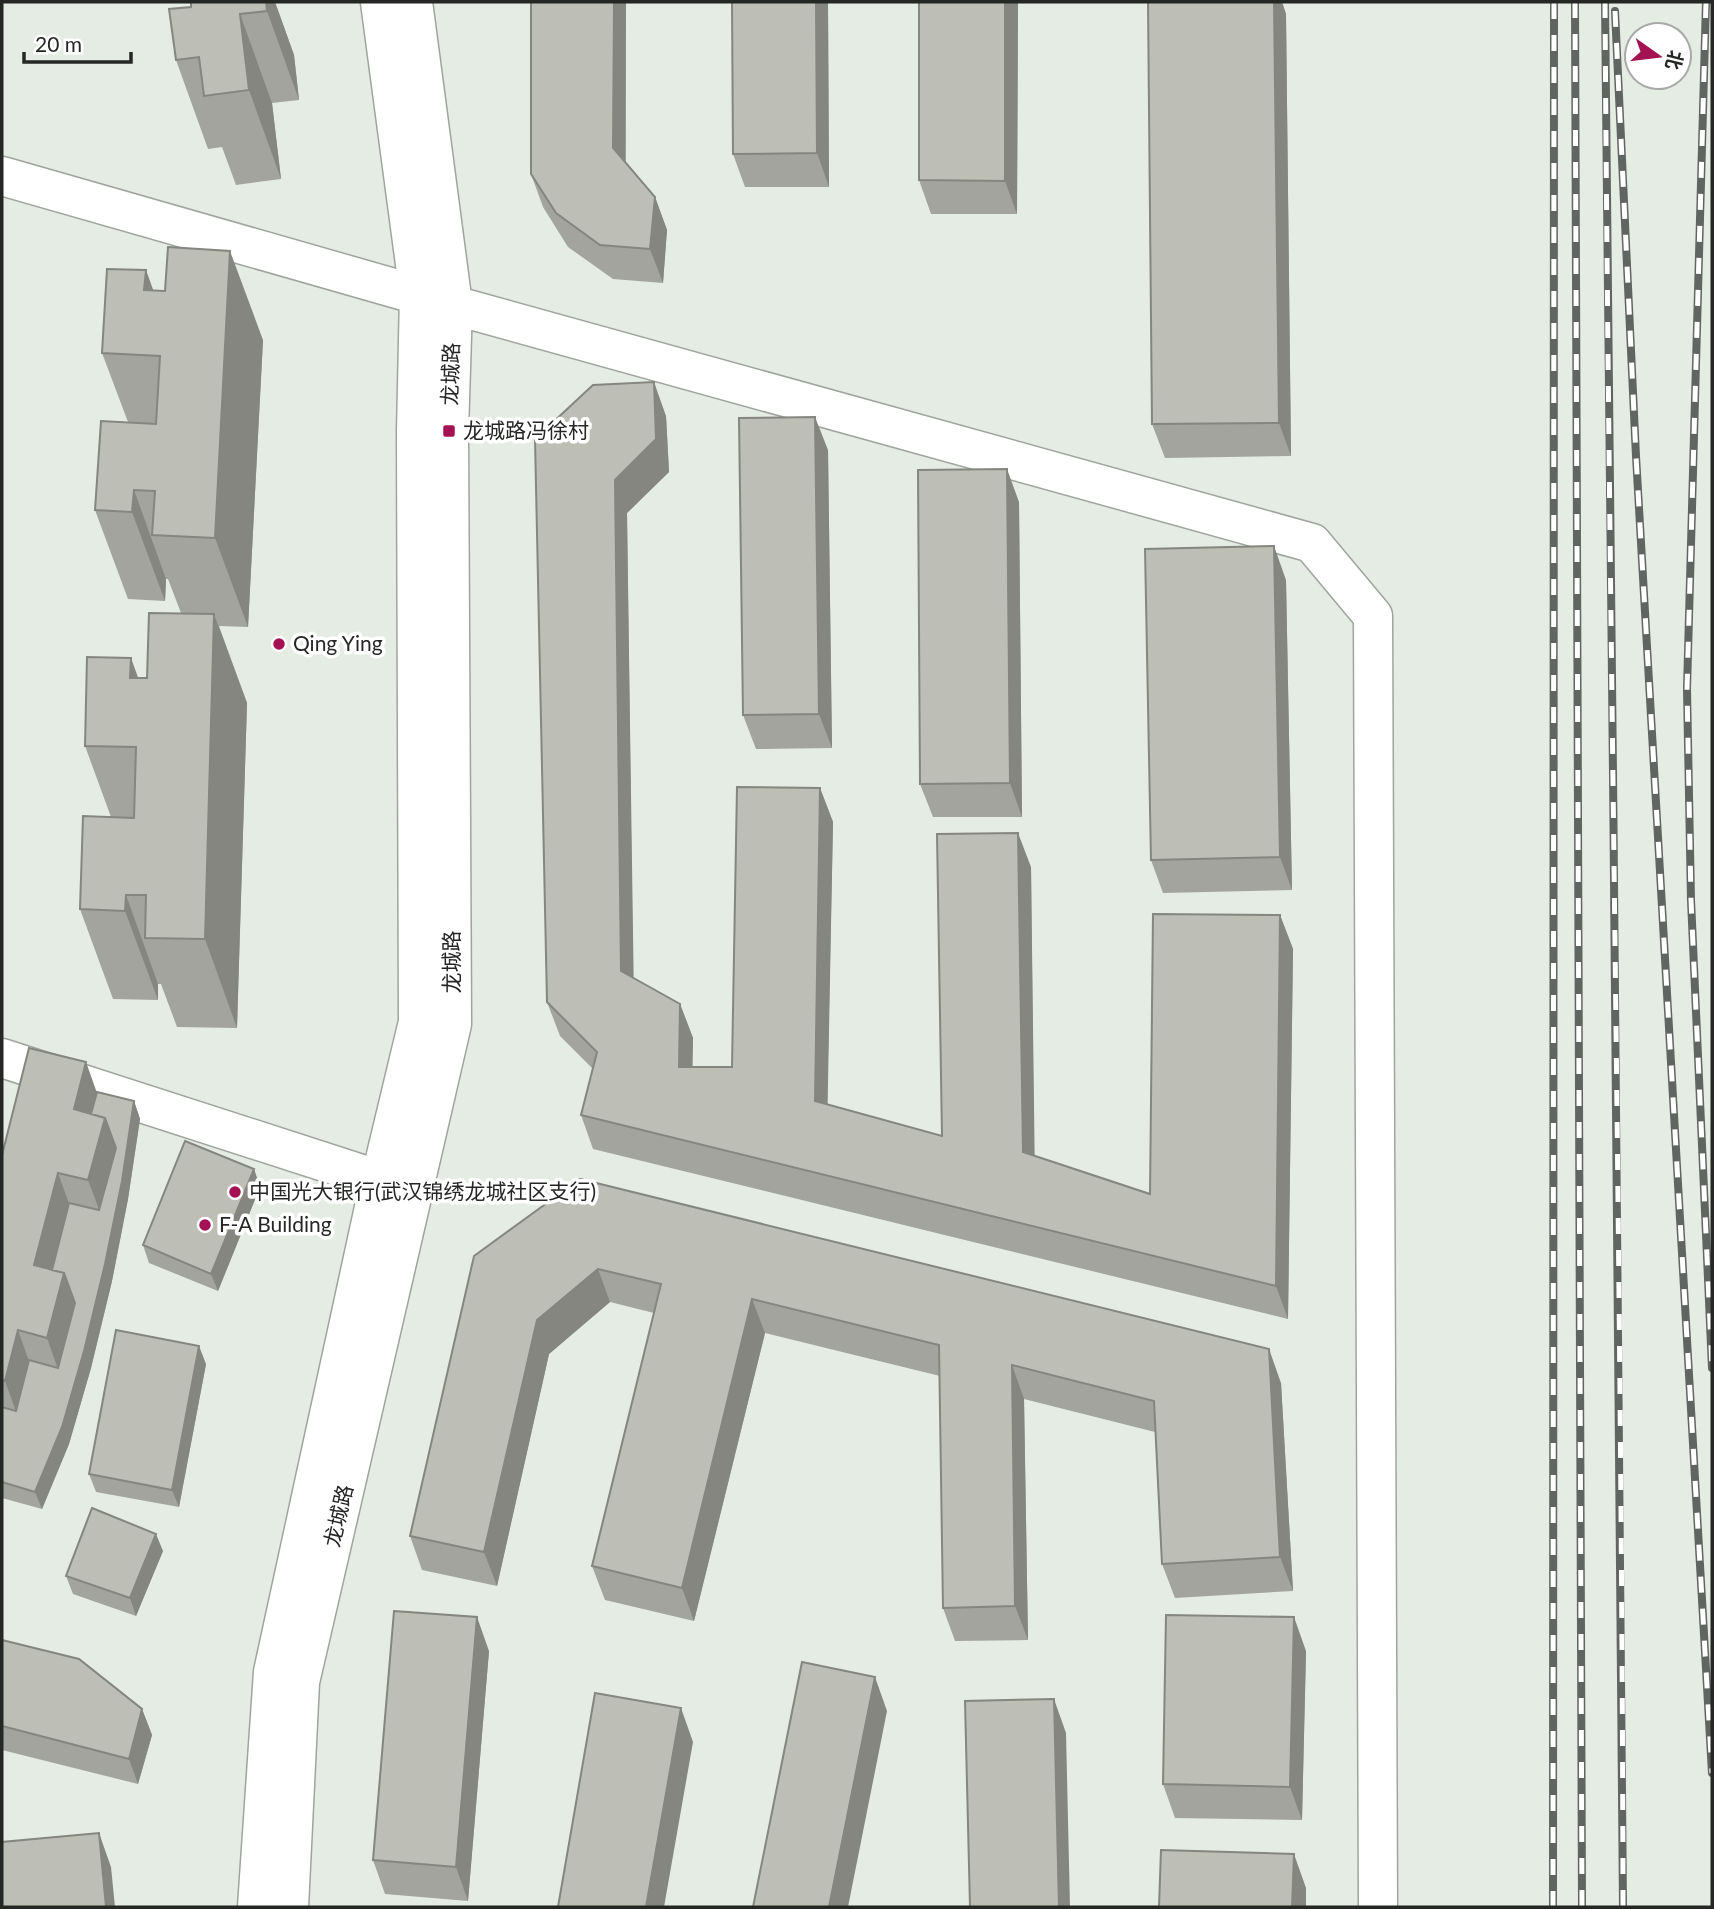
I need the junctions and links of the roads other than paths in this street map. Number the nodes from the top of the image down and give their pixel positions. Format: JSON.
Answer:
{"nodes":[{"id":1,"x":380,"y":2,"type":"edge"},
{"id":2,"x":414,"y":2,"type":"edge"},
{"id":3,"x":2,"y":176,"type":"edge"},
{"id":4,"x":436,"y":300,"type":"junction"},
{"id":5,"x":2,"y":1058,"type":"edge"},
{"id":6,"x":380,"y":1180,"type":"junction"},
{"id":7,"x":257,"y":1907,"type":"edge"},
{"id":8,"x":289,"y":1907,"type":"edge"},
{"id":9,"x":1378,"y":1907,"type":"edge"}],
"edges":[{"from":1,"to":4,"type":"street","name":"龙城路"},
{"from":2,"to":4,"type":"street","name":"龙城路"},
{"from":3,"to":4,"type":"street"},
{"from":4,"to":6,"type":"street","name":"龙城路"},
{"from":4,"to":8,"type":"street","name":"龙城路"},
{"from":4,"to":9,"type":"street"},
{"from":5,"to":6,"type":"street"},
{"from":6,"to":7,"type":"street","name":"龙城路"}]}
